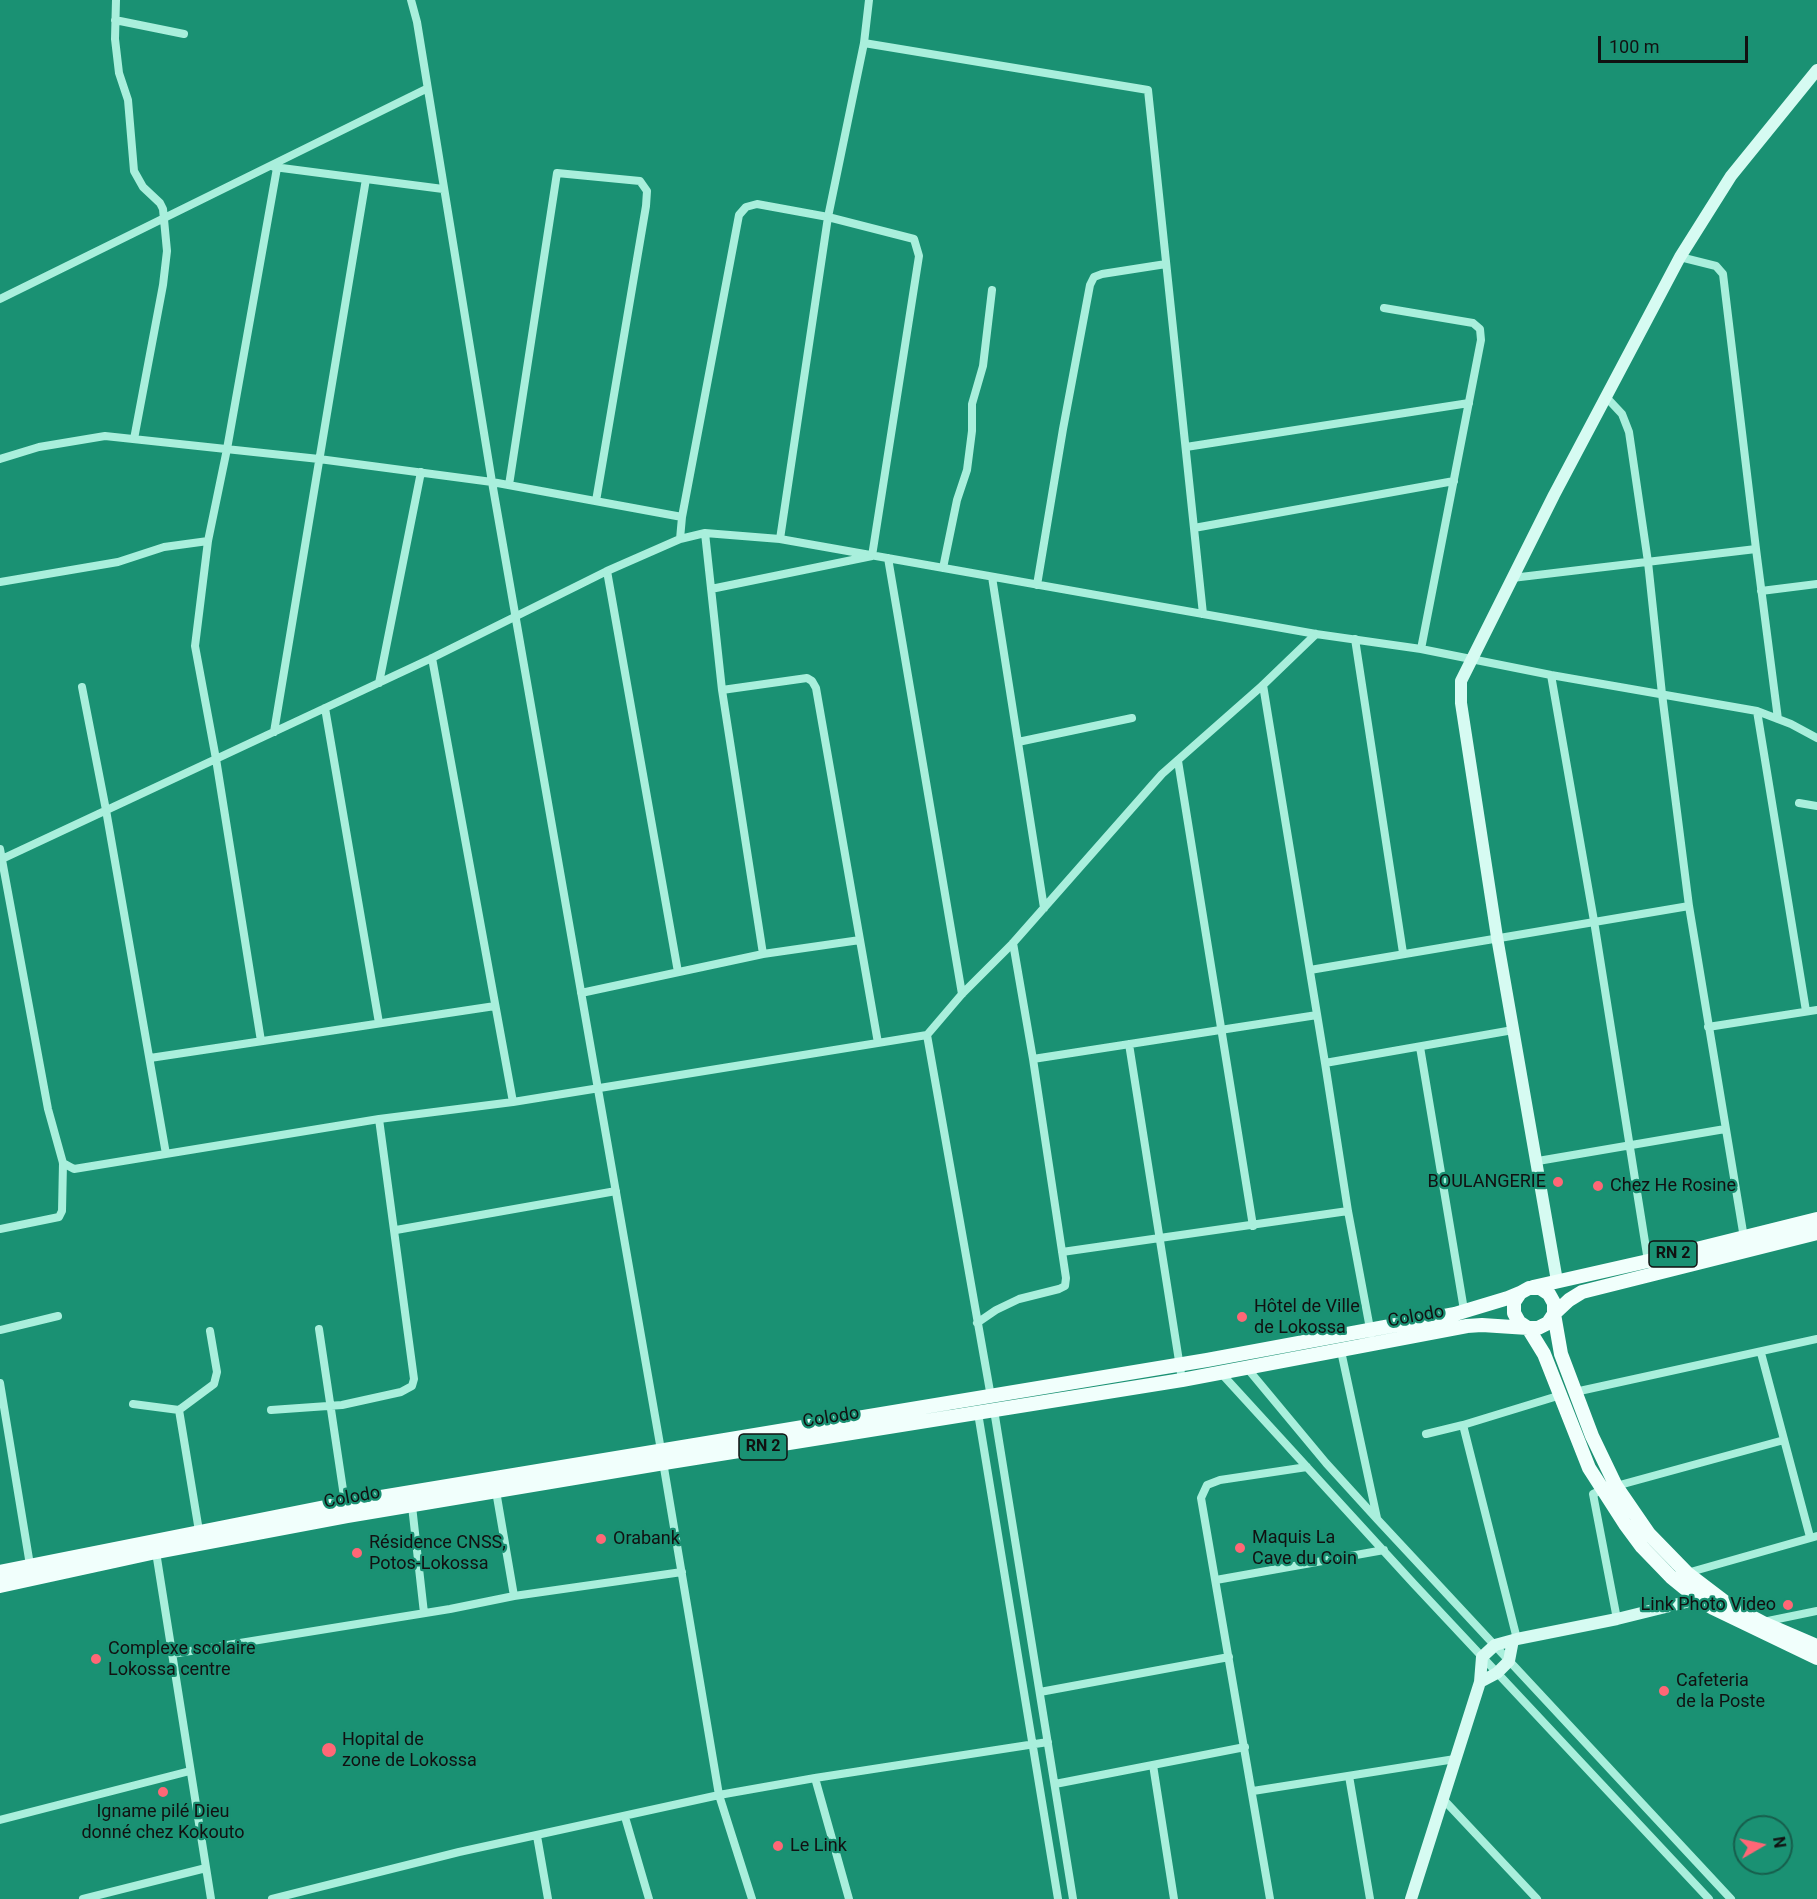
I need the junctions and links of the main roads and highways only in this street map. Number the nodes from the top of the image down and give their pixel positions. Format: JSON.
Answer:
{"nodes":[{"id":1,"x":1817,"y":70,"type":"edge"},
{"id":2,"x":1817,"y":1219,"type":"edge"},
{"id":3,"x":1817,"y":1233,"type":"edge"},
{"id":4,"x":1557,"y":1281,"type":"junction"},
{"id":5,"x":1524,"y":1290,"type":"junction"},
{"id":6,"x":1554,"y":1314,"type":"junction"},
{"id":7,"x":1528,"y":1328,"type":"junction"},
{"id":8,"x":992,"y":1404,"type":"junction"},
{"id":9,"x":662,"y":1456,"type":"junction"},
{"id":10,"x":1609,"y":1488,"type":"junction"},
{"id":11,"x":0,"y":1572,"type":"edge"},
{"id":12,"x":0,"y":1586,"type":"edge"},
{"id":13,"x":1698,"y":1599,"type":"junction"},
{"id":14,"x":1515,"y":1640,"type":"junction"},
{"id":15,"x":1817,"y":1646,"type":"edge"},
{"id":16,"x":1817,"y":1658,"type":"edge"},
{"id":17,"x":1480,"y":1682,"type":"junction"},
{"id":18,"x":1411,"y":1899,"type":"edge"}],
"edges":[{"from":1,"to":4,"type":"main road"},
{"from":2,"to":4,"type":"main road","number":"RN 2"},
{"from":3,"to":6,"type":"main road","number":"RN 2"},
{"from":4,"to":5,"type":"main road","number":"RN 2"},
{"from":5,"to":6,"type":"main road"},
{"from":5,"to":7,"type":"main road"},
{"from":5,"to":8,"type":"main road","name":"Colodo","number":"RN 2"},
{"from":6,"to":7,"type":"main road"},
{"from":6,"to":10,"type":"main road"},
{"from":7,"to":8,"type":"main road","name":"Colodo","number":"RN 2"},
{"from":7,"to":10,"type":"main road"},
{"from":8,"to":9,"type":"main road","name":"Colodo","number":"RN 2"},
{"from":8,"to":9,"type":"main road","name":"Colodo","number":"RN 2"},
{"from":9,"to":11,"type":"main road","name":"Colodo","number":"RN 2"},
{"from":9,"to":12,"type":"main road","name":"Colodo","number":"RN 2"},
{"from":10,"to":13,"type":"main road"},
{"from":10,"to":15,"type":"main road"},
{"from":13,"to":14,"type":"main road"},
{"from":13,"to":16,"type":"main road"},
{"from":14,"to":17,"type":"main road"},
{"from":14,"to":17,"type":"main road"},
{"from":17,"to":18,"type":"main road"}]}
